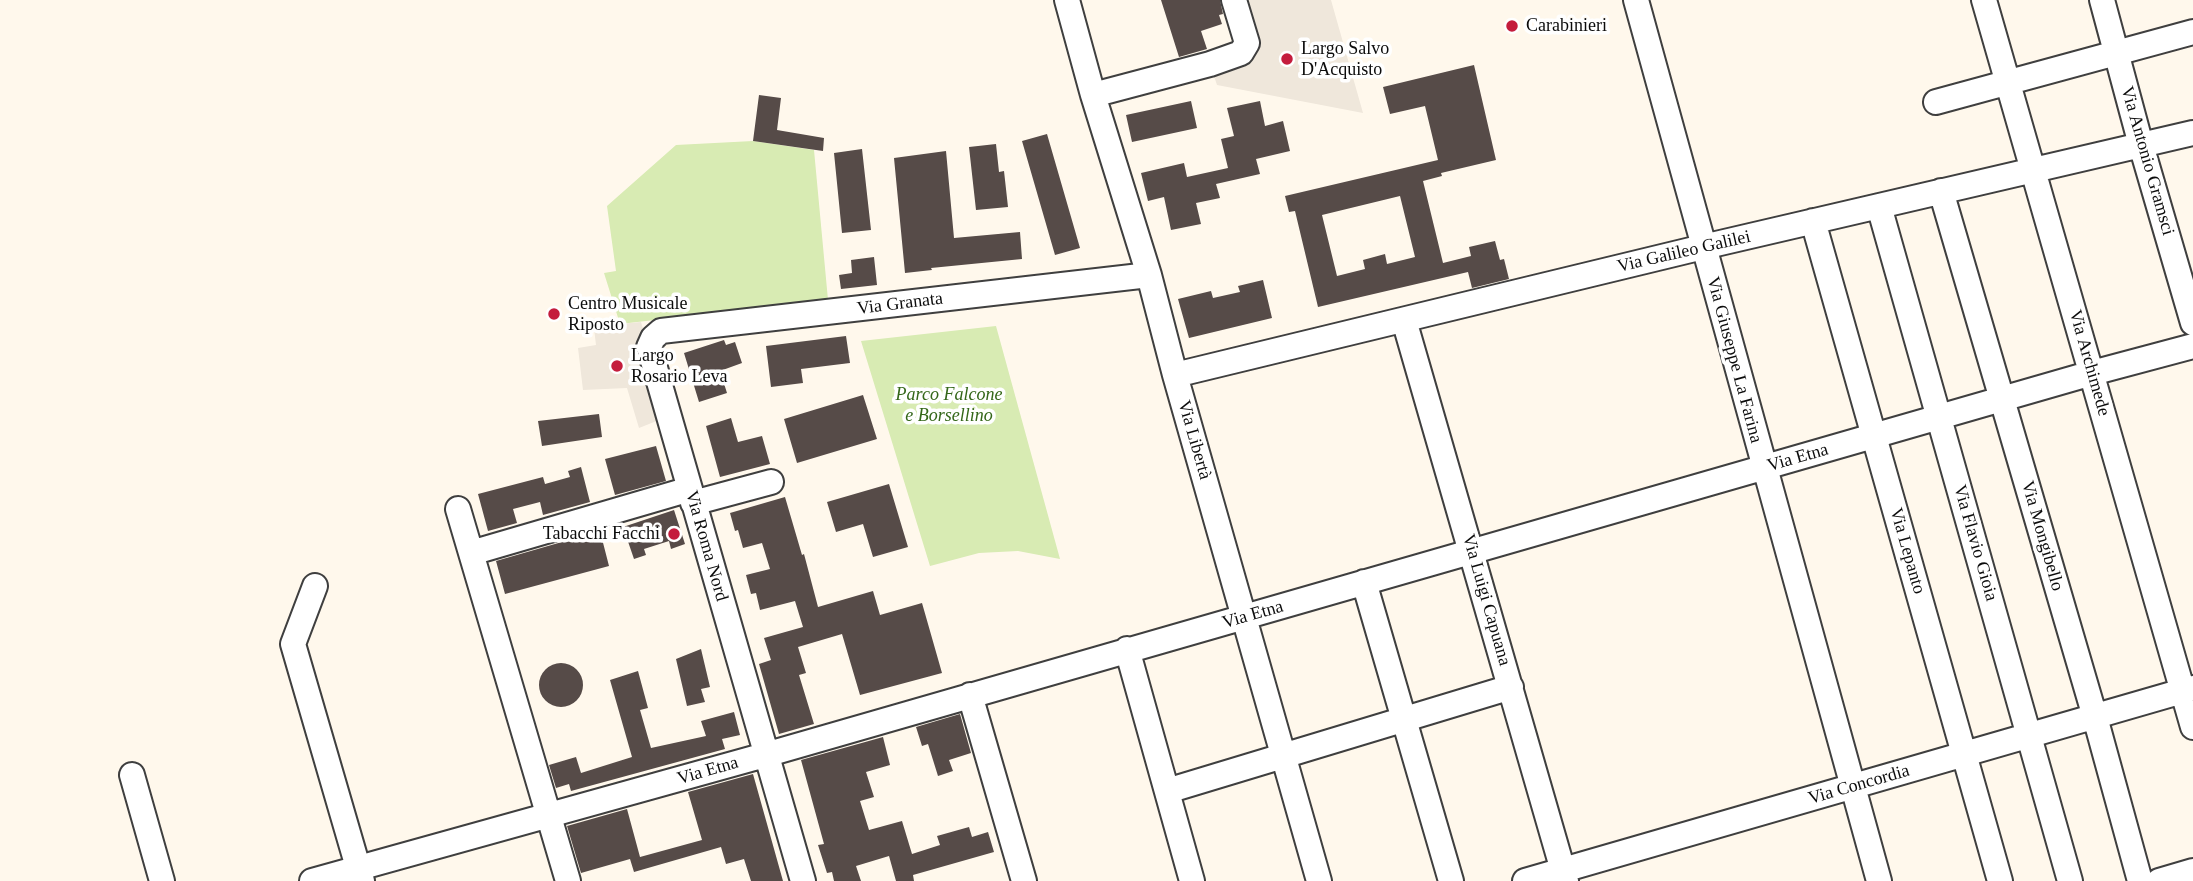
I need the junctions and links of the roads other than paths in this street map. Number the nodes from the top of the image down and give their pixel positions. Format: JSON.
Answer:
{"nodes":[{"id":1,"x":1066,"y":0,"type":"edge"},
{"id":2,"x":1234,"y":0,"type":"edge"},
{"id":3,"x":1636,"y":0,"type":"edge"},
{"id":4,"x":1984,"y":0,"type":"edge"},
{"id":5,"x":2102,"y":0,"type":"edge"},
{"id":6,"x":2193,"y":32,"type":"edge"},
{"id":7,"x":2117,"y":52,"type":"junction"},
{"id":8,"x":2007,"y":81,"type":"junction"},
{"id":9,"x":1093,"y":95,"type":"junction"},
{"id":10,"x":1936,"y":102,"type":"dead end"},
{"id":11,"x":2193,"y":133,"type":"edge"},
{"id":12,"x":2141,"y":145,"type":"junction"},
{"id":13,"x":2033,"y":170,"type":"junction"},
{"id":14,"x":1941,"y":191,"type":"junction"},
{"id":15,"x":1879,"y":206,"type":"junction"},
{"id":16,"x":1814,"y":221,"type":"junction"},
{"id":17,"x":1703,"y":247,"type":"junction"},
{"id":18,"x":1149,"y":275,"type":"junction"},
{"id":19,"x":1404,"y":320,"type":"junction"},
{"id":20,"x":2193,"y":323,"type":"edge"},
{"id":21,"x":653,"y":338,"type":"joint"},
{"id":22,"x":2193,"y":346,"type":"edge"},
{"id":23,"x":2092,"y":373,"type":"junction"},
{"id":24,"x":1175,"y":375,"type":"junction"},
{"id":25,"x":2002,"y":399,"type":"junction"},
{"id":26,"x":1939,"y":418,"type":"junction"},
{"id":27,"x":1875,"y":436,"type":"junction"},
{"id":28,"x":1764,"y":468,"type":"junction"},
{"id":29,"x":771,"y":482,"type":"dead end"},
{"id":30,"x":691,"y":496,"type":"junction"},
{"id":31,"x":458,"y":509,"type":"dead end"},
{"id":32,"x":1471,"y":552,"type":"junction"},
{"id":33,"x":471,"y":553,"type":"junction"},
{"id":34,"x":1364,"y":582,"type":"junction"},
{"id":35,"x":315,"y":586,"type":"dead end"},
{"id":36,"x":1245,"y":618,"type":"junction"},
{"id":37,"x":1127,"y":649,"type":"junction"},
{"id":38,"x":1511,"y":687,"type":"junction"},
{"id":39,"x":2188,"y":690,"type":"edge"},
{"id":40,"x":970,"y":695,"type":"junction"},
{"id":41,"x":2095,"y":717,"type":"junction"},
{"id":42,"x":1404,"y":719,"type":"junction"},
{"id":43,"x":2193,"y":727,"type":"edge"},
{"id":44,"x":2029,"y":736,"type":"junction"},
{"id":45,"x":1964,"y":754,"type":"junction"},
{"id":46,"x":765,"y":755,"type":"junction"},
{"id":47,"x":1283,"y":755,"type":"junction"},
{"id":48,"x":132,"y":775,"type":"dead end"},
{"id":49,"x":1854,"y":787,"type":"junction"},
{"id":50,"x":1167,"y":791,"type":"junction"},
{"id":51,"x":550,"y":816,"type":"junction"},
{"id":52,"x":2193,"y":872,"type":"edge"},
{"id":53,"x":360,"y":874,"type":"edge"},
{"id":54,"x":1565,"y":876,"type":"edge"},
{"id":55,"x":162,"y":881,"type":"edge"},
{"id":56,"x":312,"y":881,"type":"edge"},
{"id":57,"x":568,"y":881,"type":"edge"},
{"id":58,"x":803,"y":881,"type":"edge"},
{"id":59,"x":1024,"y":881,"type":"edge"},
{"id":60,"x":1192,"y":881,"type":"edge"},
{"id":61,"x":1318,"y":881,"type":"edge"},
{"id":62,"x":1451,"y":881,"type":"edge"},
{"id":63,"x":1525,"y":881,"type":"edge"},
{"id":64,"x":1879,"y":881,"type":"edge"},
{"id":65,"x":2000,"y":881,"type":"edge"},
{"id":66,"x":2070,"y":881,"type":"edge"},
{"id":67,"x":2140,"y":881,"type":"edge"},
{"id":68,"x":2159,"y":881,"type":"edge"}],
"edges":[{"from":1,"to":9,"type":"street","name":"Via Libertà"},
{"from":2,"to":9,"type":"street"},
{"from":3,"to":17,"type":"street","name":"Via Giuseppe La Farina"},
{"from":4,"to":8,"type":"street","name":"Via Archimede"},
{"from":5,"to":7,"type":"street","name":"Via Antonio Gramsci"},
{"from":6,"to":7,"type":"street"},
{"from":7,"to":8,"type":"street"},
{"from":7,"to":12,"type":"street","name":"Via Antonio Gramsci"},
{"from":8,"to":10,"type":"street"},
{"from":8,"to":13,"type":"street","name":"Via Archimede"},
{"from":9,"to":18,"type":"street","name":"Via Libertà"},
{"from":11,"to":12,"type":"street","name":"Via Galileo Galilei"},
{"from":12,"to":13,"type":"street","name":"Via Galileo Galilei"},
{"from":12,"to":20,"type":"street","name":"Via Antonio Gramsci"},
{"from":13,"to":14,"type":"street","name":"Via Galileo Galilei"},
{"from":13,"to":23,"type":"street","name":"Via Archimede"},
{"from":14,"to":15,"type":"street","name":"Via Galileo Galilei"},
{"from":14,"to":25,"type":"street","name":"Via Mongibello"},
{"from":15,"to":16,"type":"street","name":"Via Galileo Galilei"},
{"from":15,"to":26,"type":"street","name":"Via Flavio Gioia"},
{"from":16,"to":17,"type":"street","name":"Via Galileo Galilei"},
{"from":16,"to":27,"type":"street","name":"Via Lepanto"},
{"from":17,"to":19,"type":"street","name":"Via Galileo Galilei"},
{"from":17,"to":28,"type":"street","name":"Via Giuseppe La Farina"},
{"from":18,"to":21,"type":"street","name":"Via Granata"},
{"from":18,"to":24,"type":"street","name":"Via Libertà"},
{"from":19,"to":24,"type":"street","name":"Via Galileo Galilei"},
{"from":19,"to":32,"type":"street","name":"Via Luigi Capuana"},
{"from":21,"to":30,"type":"street","name":"Via Roma Nord"},
{"from":22,"to":23,"type":"street","name":"Via Etna"},
{"from":23,"to":25,"type":"street","name":"Via Etna"},
{"from":23,"to":39,"type":"street","name":"Via Archimede"},
{"from":24,"to":36,"type":"street","name":"Via Libertà"},
{"from":25,"to":26,"type":"street","name":"Via Etna"},
{"from":25,"to":41,"type":"street","name":"Via Mongibello"},
{"from":26,"to":27,"type":"street","name":"Via Etna"},
{"from":26,"to":44,"type":"street","name":"Via Flavio Gioia"},
{"from":27,"to":28,"type":"street","name":"Via Etna"},
{"from":27,"to":45,"type":"street","name":"Via Lepanto"},
{"from":28,"to":32,"type":"street","name":"Via Etna"},
{"from":28,"to":49,"type":"street","name":"Via Giuseppe La Farina"},
{"from":29,"to":30,"type":"street"},
{"from":30,"to":33,"type":"street"},
{"from":30,"to":46,"type":"street","name":"Via Roma Nord"},
{"from":31,"to":33,"type":"street"},
{"from":32,"to":34,"type":"street","name":"Via Etna"},
{"from":32,"to":38,"type":"street","name":"Via Luigi Capuana"},
{"from":33,"to":51,"type":"street"},
{"from":34,"to":36,"type":"street","name":"Via Etna"},
{"from":34,"to":42,"type":"street"},
{"from":35,"to":53,"type":"street"},
{"from":36,"to":37,"type":"street","name":"Via Etna"},
{"from":36,"to":47,"type":"street","name":"Via Libertà"},
{"from":37,"to":40,"type":"street","name":"Via Etna"},
{"from":37,"to":50,"type":"street"},
{"from":38,"to":42,"type":"street"},
{"from":38,"to":54,"type":"street","name":"Via Luigi Capuana"},
{"from":39,"to":41,"type":"street","name":"Via Concordia"},
{"from":39,"to":43,"type":"street","name":"Via Archimede"},
{"from":40,"to":46,"type":"street","name":"Via Etna"},
{"from":40,"to":59,"type":"street"},
{"from":41,"to":44,"type":"street","name":"Via Concordia"},
{"from":41,"to":67,"type":"street","name":"Via Mongibello"},
{"from":42,"to":47,"type":"street"},
{"from":42,"to":62,"type":"street"},
{"from":44,"to":45,"type":"street","name":"Via Concordia"},
{"from":44,"to":66,"type":"street","name":"Via Flavio Gioia"},
{"from":45,"to":49,"type":"street","name":"Via Concordia"},
{"from":45,"to":65,"type":"street","name":"Via Lepanto"},
{"from":46,"to":51,"type":"street","name":"Via Etna"},
{"from":46,"to":58,"type":"street","name":"Via Roma Nord"},
{"from":47,"to":50,"type":"street"},
{"from":47,"to":61,"type":"street","name":"Via Libertà"},
{"from":48,"to":55,"type":"street"},
{"from":49,"to":54,"type":"street","name":"Via Concordia"},
{"from":49,"to":64,"type":"street","name":"Via Giuseppe La Farina"},
{"from":50,"to":60,"type":"street"},
{"from":51,"to":53,"type":"street","name":"Via Etna"},
{"from":51,"to":57,"type":"street"},
{"from":52,"to":68,"type":"street"},
{"from":53,"to":56,"type":"street","name":"Via Etna"},
{"from":54,"to":63,"type":"street","name":"Via Concordia"}]}
